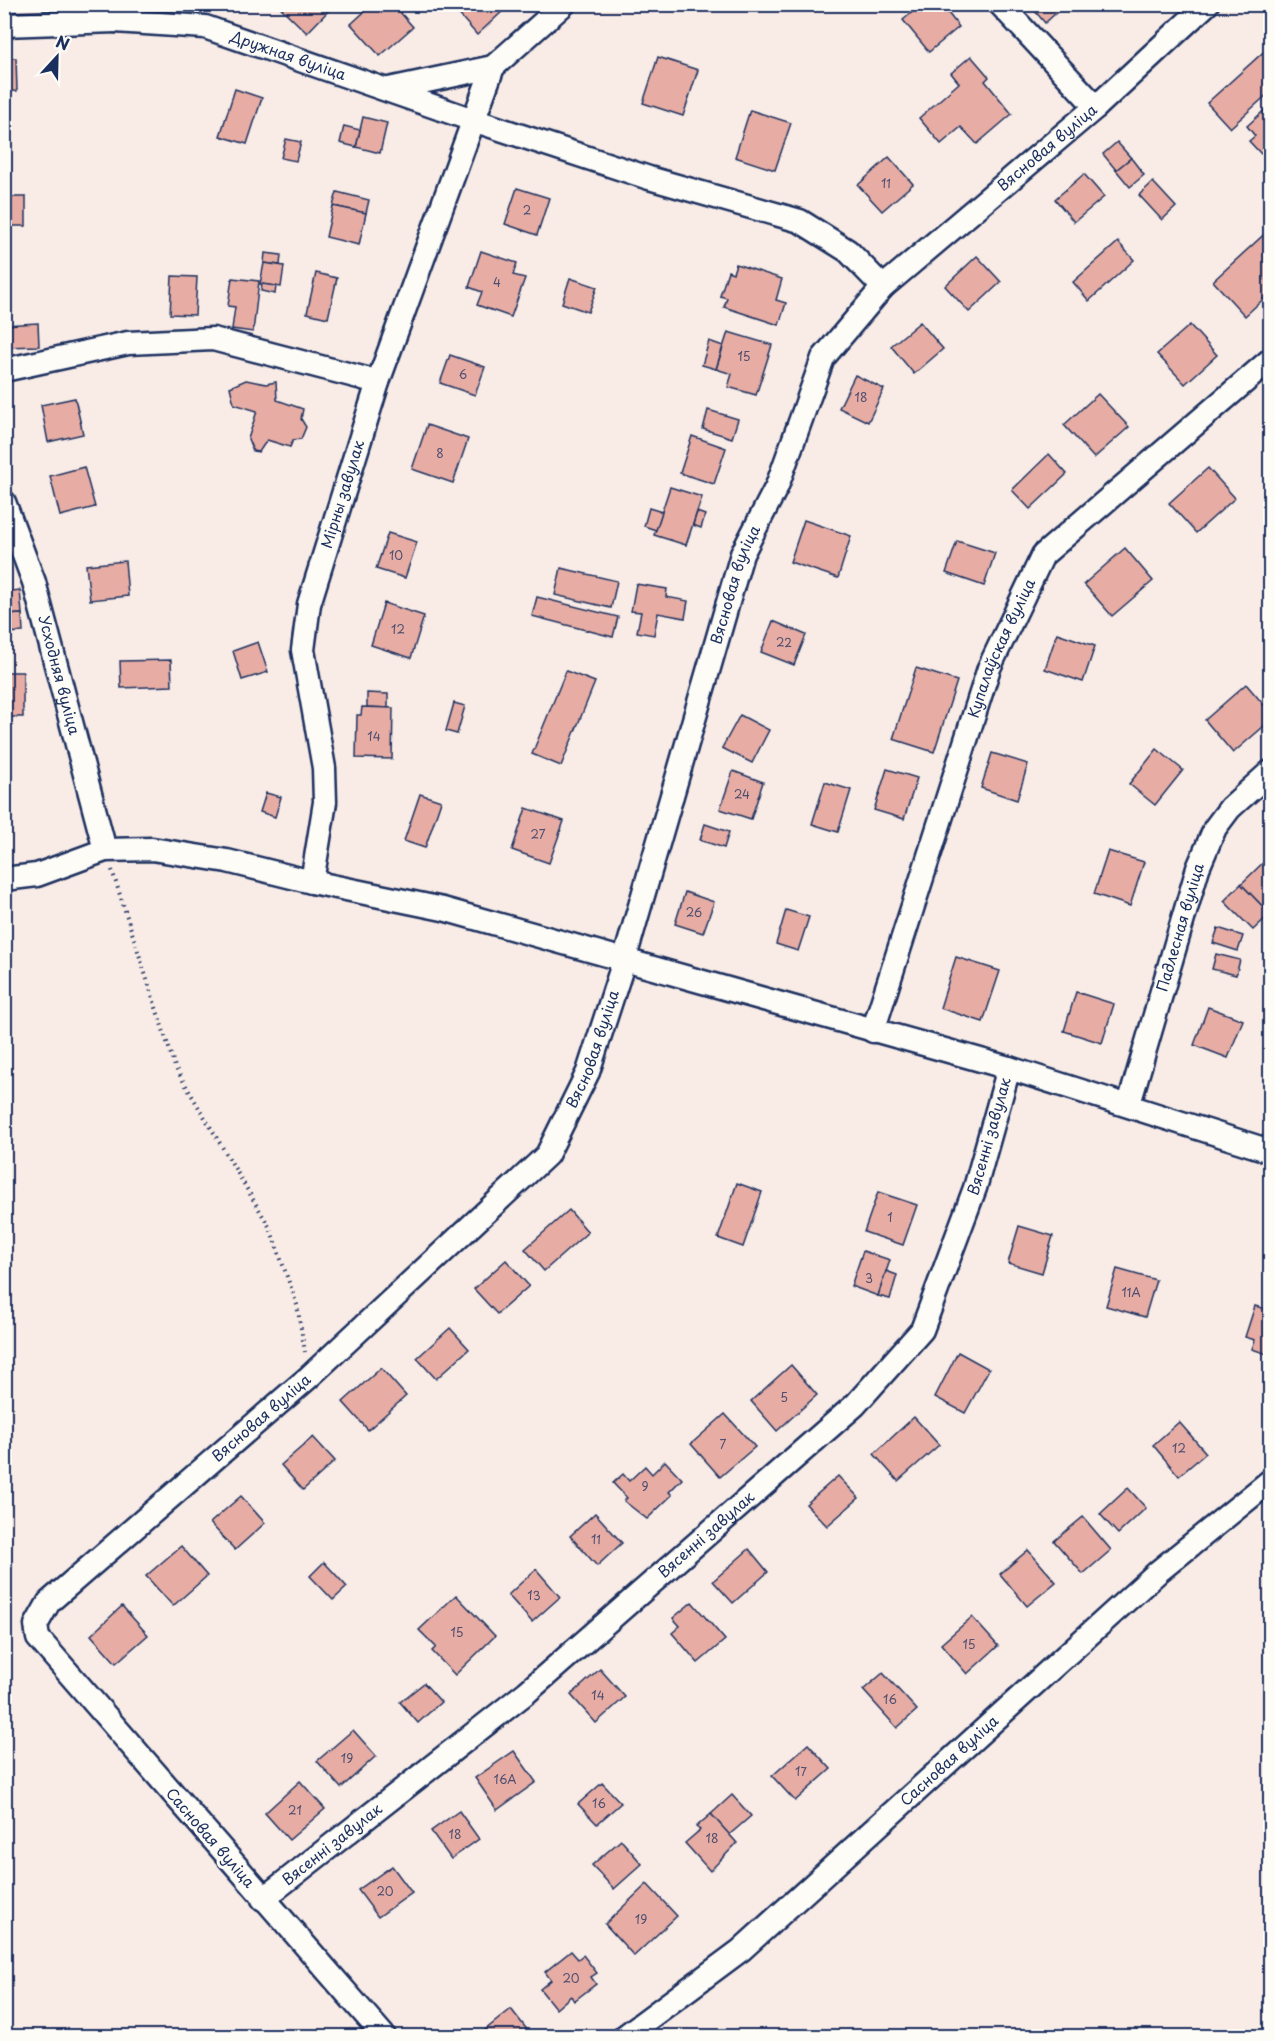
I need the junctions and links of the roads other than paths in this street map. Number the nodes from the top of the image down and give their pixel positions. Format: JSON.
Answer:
{"nodes":[{"id":1,"x":564,"y":4,"type":"edge"},
{"id":2,"x":1000,"y":4,"type":"edge"},
{"id":3,"x":1207,"y":4,"type":"edge"},
{"id":4,"x":118,"y":13,"type":"edge"},
{"id":5,"x":4,"y":25,"type":"edge"},
{"id":6,"x":494,"y":67,"type":"junction"},
{"id":7,"x":389,"y":89,"type":"junction"},
{"id":8,"x":1096,"y":107,"type":"junction"},
{"id":9,"x":473,"y":120,"type":"junction"},
{"id":10,"x":883,"y":287,"type":"junction"},
{"id":11,"x":1270,"y":360,"type":"edge"},
{"id":12,"x":4,"y":370,"type":"edge"},
{"id":13,"x":378,"y":382,"type":"junction"},
{"id":14,"x":4,"y":502,"type":"edge"},
{"id":15,"x":1270,"y":772,"type":"edge"},
{"id":16,"x":105,"y":850,"type":"junction"},
{"id":17,"x":4,"y":879,"type":"edge"},
{"id":18,"x":312,"y":882,"type":"junction"},
{"id":19,"x":624,"y":961,"type":"junction"},
{"id":20,"x":873,"y":1031,"type":"junction"},
{"id":21,"x":1009,"y":1068,"type":"junction"},
{"id":22,"x":1129,"y":1104,"type":"junction"},
{"id":23,"x":1270,"y":1151,"type":"edge"},
{"id":24,"x":1270,"y":1481,"type":"edge"},
{"id":25,"x":38,"y":1638,"type":"joint"},
{"id":26,"x":263,"y":1899,"type":"junction"},
{"id":27,"x":384,"y":2037,"type":"edge"},
{"id":28,"x":625,"y":2037,"type":"edge"}],
"edges":[{"from":1,"to":6,"type":"street"},
{"from":2,"to":8,"type":"street"},
{"from":3,"to":8,"type":"street","name":"Вясновая вуліца"},
{"from":4,"to":5,"type":"street"},
{"from":4,"to":7,"type":"street","name":"Дружная вуліца"},
{"from":6,"to":7,"type":"street"},
{"from":6,"to":9,"type":"street","name":"Мірны завулак"},
{"from":7,"to":9,"type":"street","name":"Дружная вуліца"},
{"from":8,"to":10,"type":"street","name":"Вясновая вуліца"},
{"from":9,"to":10,"type":"street"},
{"from":9,"to":13,"type":"street","name":"Мірны завулак"},
{"from":10,"to":19,"type":"street","name":"Вясновая вуліца"},
{"from":11,"to":20,"type":"street","name":"Купалаўская вуліца"},
{"from":12,"to":13,"type":"street"},
{"from":13,"to":18,"type":"street","name":"Мірны завулак"},
{"from":14,"to":16,"type":"street","name":"Усходняя вуліца"},
{"from":15,"to":22,"type":"street","name":"Падлесная вуліца"},
{"from":16,"to":17,"type":"street"},
{"from":16,"to":18,"type":"street"},
{"from":18,"to":19,"type":"street"},
{"from":19,"to":20,"type":"street"},
{"from":19,"to":25,"type":"street","name":"Вясновая вуліца"},
{"from":20,"to":21,"type":"street"},
{"from":21,"to":22,"type":"street"},
{"from":21,"to":26,"type":"street","name":"Вясенні завулак"},
{"from":22,"to":23,"type":"street"},
{"from":24,"to":28,"type":"street","name":"Сасновая вуліца"},
{"from":25,"to":26,"type":"street","name":"Сасновая вуліца"},
{"from":26,"to":27,"type":"street","name":"Сасновая вуліца"}]}
